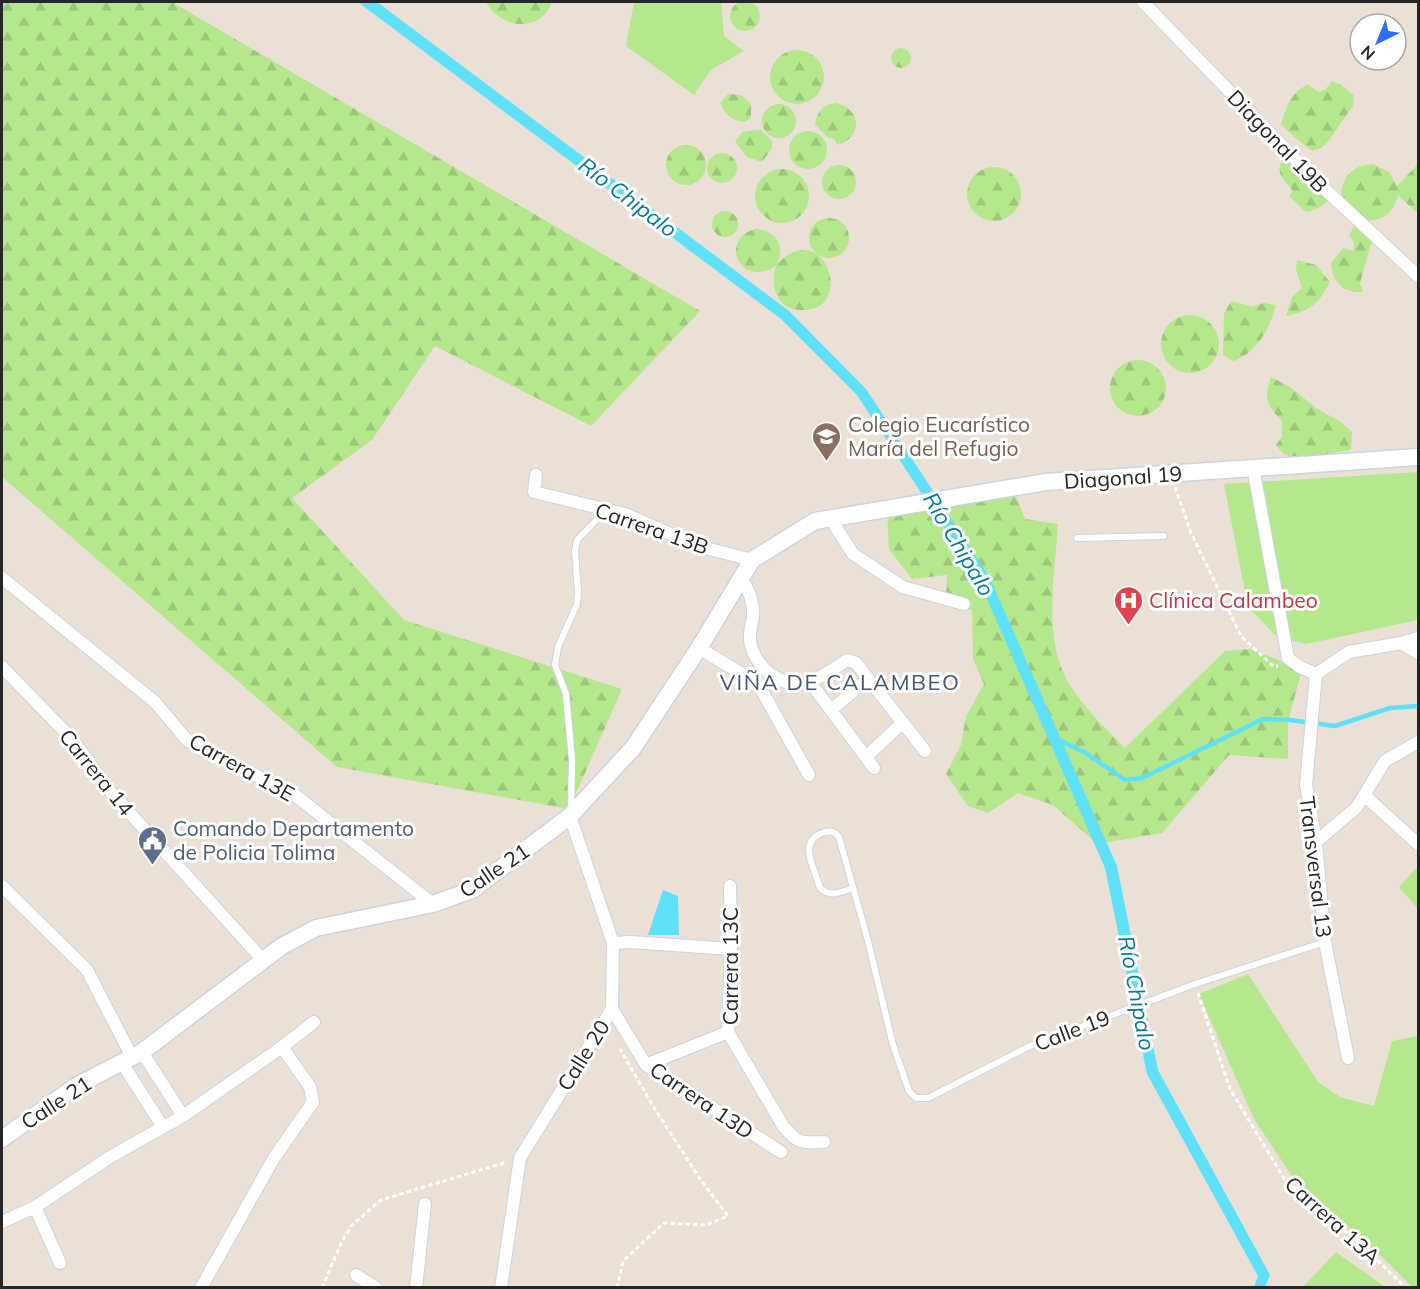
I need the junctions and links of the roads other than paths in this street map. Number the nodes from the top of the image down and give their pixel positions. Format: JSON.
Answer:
{"nodes":[{"id":1,"x":1143,"y":2,"type":"edge"},
{"id":2,"x":1419,"y":276,"type":"edge"},
{"id":3,"x":1419,"y":457,"type":"edge"},
{"id":4,"x":1253,"y":467,"type":"junction"},
{"id":5,"x":536,"y":475,"type":"dead end"},
{"id":6,"x":606,"y":509,"type":"junction"},
{"id":7,"x":830,"y":518,"type":"junction"},
{"id":8,"x":1164,"y":536,"type":"dead end"},
{"id":9,"x":1077,"y":538,"type":"dead end"},
{"id":10,"x":753,"y":560,"type":"junction"},
{"id":11,"x":2,"y":578,"type":"edge"},
{"id":12,"x":740,"y":578,"type":"junction"},
{"id":13,"x":964,"y":604,"type":"dead end"},
{"id":14,"x":1419,"y":638,"type":"edge"},
{"id":15,"x":1401,"y":644,"type":"junction"},
{"id":16,"x":699,"y":648,"type":"junction"},
{"id":17,"x":1419,"y":653,"type":"edge"},
{"id":18,"x":2,"y":667,"type":"edge"},
{"id":19,"x":1317,"y":674,"type":"junction"},
{"id":20,"x":868,"y":679,"type":"junction"},
{"id":21,"x":810,"y":682,"type":"junction"},
{"id":22,"x":831,"y":710,"type":"junction"},
{"id":23,"x":902,"y":723,"type":"junction"},
{"id":24,"x":1419,"y":742,"type":"edge"},
{"id":25,"x":925,"y":751,"type":"dead end"},
{"id":26,"x":866,"y":757,"type":"junction"},
{"id":27,"x":874,"y":768,"type":"dead end"},
{"id":28,"x":809,"y":775,"type":"dead end"},
{"id":29,"x":1364,"y":795,"type":"junction"},
{"id":30,"x":570,"y":816,"type":"junction"},
{"id":31,"x":1316,"y":842,"type":"junction"},
{"id":32,"x":1419,"y":844,"type":"edge"},
{"id":33,"x":2,"y":886,"type":"edge"},
{"id":34,"x":730,"y":886,"type":"dead end"},
{"id":35,"x":853,"y":888,"type":"junction"},
{"id":36,"x":433,"y":904,"type":"junction"},
{"id":37,"x":1325,"y":942,"type":"junction"},
{"id":38,"x":613,"y":943,"type":"junction"},
{"id":39,"x":731,"y":950,"type":"junction"},
{"id":40,"x":262,"y":959,"type":"junction"},
{"id":41,"x":612,"y":1009,"type":"junction"},
{"id":42,"x":314,"y":1022,"type":"dead end"},
{"id":43,"x":728,"y":1032,"type":"junction"},
{"id":44,"x":282,"y":1047,"type":"junction"},
{"id":45,"x":132,"y":1058,"type":"junction"},
{"id":46,"x":1348,"y":1058,"type":"dead end"},
{"id":47,"x":646,"y":1065,"type":"junction"},
{"id":48,"x":183,"y":1116,"type":"junction"},
{"id":49,"x":163,"y":1127,"type":"junction"},
{"id":50,"x":2,"y":1139,"type":"edge"},
{"id":51,"x":824,"y":1142,"type":"dead end"},
{"id":52,"x":781,"y":1152,"type":"dead end"},
{"id":53,"x":425,"y":1203,"type":"dead end"},
{"id":54,"x":35,"y":1207,"type":"junction"},
{"id":55,"x":2,"y":1222,"type":"edge"},
{"id":56,"x":60,"y":1263,"type":"dead end"},
{"id":57,"x":356,"y":1275,"type":"dead end"},
{"id":58,"x":201,"y":1287,"type":"edge"},
{"id":59,"x":376,"y":1287,"type":"edge"},
{"id":60,"x":416,"y":1287,"type":"edge"},
{"id":61,"x":501,"y":1287,"type":"edge"}],
"edges":[{"from":1,"to":2,"type":"street","name":"Diagonal 19B"},
{"from":3,"to":4,"type":"street","name":"Diagonal 19"},
{"from":4,"to":7,"type":"street","name":"Diagonal 19"},
{"from":4,"to":19,"type":"street"},
{"from":5,"to":6,"type":"street","name":"Carrera 13B"},
{"from":6,"to":10,"type":"street","name":"Carrera 13B"},
{"from":6,"to":30,"type":"lane"},
{"from":7,"to":10,"type":"street","name":"Calle 21"},
{"from":7,"to":13,"type":"street"},
{"from":8,"to":9,"type":"lane"},
{"from":10,"to":12,"type":"street","name":"Calle 21"},
{"from":11,"to":36,"type":"street","name":"Carrera 13E"},
{"from":12,"to":16,"type":"street","name":"Calle 21"},
{"from":12,"to":21,"type":"street"},
{"from":14,"to":15,"type":"street"},
{"from":15,"to":17,"type":"street"},
{"from":15,"to":19,"type":"street"},
{"from":16,"to":28,"type":"street"},
{"from":16,"to":30,"type":"street","name":"Calle 21"},
{"from":18,"to":40,"type":"street","name":"Carrera 14"},
{"from":19,"to":31,"type":"street","name":"Transversal 13"},
{"from":20,"to":21,"type":"street"},
{"from":20,"to":22,"type":"street"},
{"from":20,"to":23,"type":"street"},
{"from":21,"to":22,"type":"street"},
{"from":22,"to":26,"type":"street"},
{"from":23,"to":25,"type":"street"},
{"from":23,"to":26,"type":"street"},
{"from":24,"to":29,"type":"street"},
{"from":26,"to":27,"type":"street"},
{"from":29,"to":31,"type":"street"},
{"from":29,"to":32,"type":"street"},
{"from":30,"to":36,"type":"street","name":"Calle 21"},
{"from":30,"to":38,"type":"street"},
{"from":31,"to":37,"type":"street","name":"Transversal 13"},
{"from":33,"to":45,"type":"street"},
{"from":34,"to":39,"type":"street","name":"Carrera 13C"},
{"from":35,"to":35,"type":"lane"},
{"from":35,"to":37,"type":"lane","name":"Calle 19"},
{"from":36,"to":40,"type":"street","name":"Calle 21"},
{"from":37,"to":46,"type":"street","name":"Transversal 13"},
{"from":38,"to":39,"type":"street"},
{"from":38,"to":41,"type":"street","name":"Calle 20"},
{"from":39,"to":43,"type":"street","name":"Carrera 13C"},
{"from":40,"to":45,"type":"street","name":"Calle 21"},
{"from":41,"to":47,"type":"street","name":"Carrera 13D"},
{"from":41,"to":61,"type":"street","name":"Calle 20"},
{"from":42,"to":44,"type":"street"},
{"from":43,"to":47,"type":"street"},
{"from":43,"to":51,"type":"street","name":"Carrera 13C"},
{"from":44,"to":48,"type":"street"},
{"from":44,"to":58,"type":"street"},
{"from":45,"to":48,"type":"street"},
{"from":45,"to":49,"type":"street"},
{"from":45,"to":50,"type":"street","name":"Calle 21"},
{"from":47,"to":52,"type":"street","name":"Carrera 13D"},
{"from":48,"to":49,"type":"street"},
{"from":49,"to":54,"type":"street"},
{"from":53,"to":60,"type":"street"},
{"from":54,"to":55,"type":"street"},
{"from":54,"to":56,"type":"street"},
{"from":57,"to":59,"type":"street"}]}
